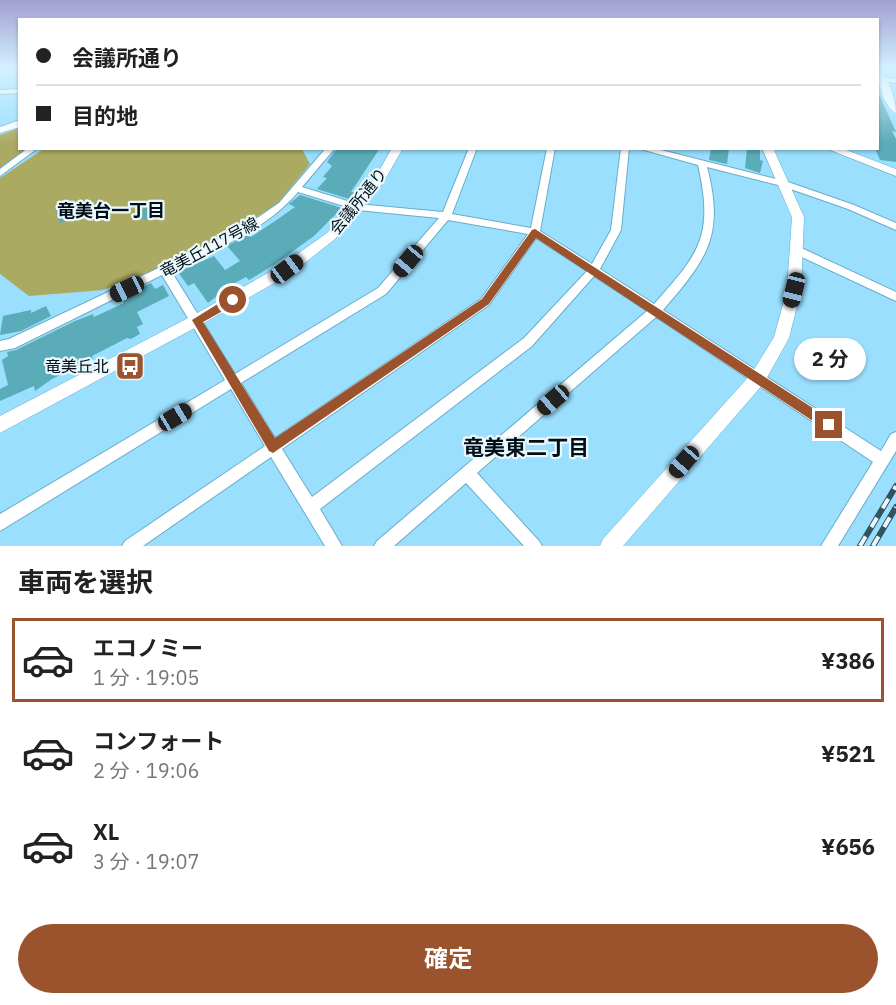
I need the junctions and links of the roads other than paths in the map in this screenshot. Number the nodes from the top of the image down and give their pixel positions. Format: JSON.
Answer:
{"nodes":[{"id":1,"x":886,"y":92,"type":"edge"},
{"id":2,"x":896,"y":110,"type":"edge"},
{"id":3,"x":18,"y":124,"type":"edge"},
{"id":4,"x":0,"y":130,"type":"edge"},
{"id":5,"x":31,"y":150,"type":"edge"},
{"id":6,"x":329,"y":150,"type":"edge"},
{"id":7,"x":397,"y":150,"type":"edge"},
{"id":8,"x":472,"y":150,"type":"edge"},
{"id":9,"x":551,"y":150,"type":"edge"},
{"id":10,"x":625,"y":150,"type":"edge"},
{"id":11,"x":649,"y":150,"type":"edge"},
{"id":12,"x":768,"y":150,"type":"edge"},
{"id":13,"x":836,"y":150,"type":"edge"},
{"id":14,"x":702,"y":163,"type":"junction"},
{"id":15,"x":0,"y":173,"type":"edge"},
{"id":16,"x":896,"y":173,"type":"edge"},
{"id":17,"x":786,"y":184,"type":"junction"},
{"id":18,"x":298,"y":189,"type":"junction"},
{"id":19,"x":357,"y":207,"type":"junction"},
{"id":20,"x":446,"y":216,"type":"junction"},
{"id":21,"x":896,"y":227,"type":"edge"},
{"id":22,"x":535,"y":232,"type":"junction"},
{"id":23,"x":795,"y":249,"type":"junction"},
{"id":24,"x":594,"y":270,"type":"junction"},
{"id":25,"x":165,"y":271,"type":"junction"},
{"id":26,"x":896,"y":297,"type":"edge"},
{"id":27,"x":655,"y":311,"type":"junction"},
{"id":28,"x":197,"y":320,"type":"junction"},
{"id":29,"x":0,"y":346,"type":"edge"},
{"id":30,"x":758,"y":378,"type":"junction"},
{"id":31,"x":234,"y":381,"type":"junction"},
{"id":32,"x":0,"y":425,"type":"edge"},
{"id":33,"x":896,"y":439,"type":"edge"},
{"id":34,"x":273,"y":447,"type":"junction"},
{"id":35,"x":882,"y":460,"type":"junction"},
{"id":36,"x":468,"y":474,"type":"junction"},
{"id":37,"x":311,"y":507,"type":"junction"},
{"id":38,"x":0,"y":523,"type":"edge"},
{"id":39,"x":130,"y":546,"type":"edge"},
{"id":40,"x":334,"y":546,"type":"edge"},
{"id":41,"x":382,"y":546,"type":"edge"},
{"id":42,"x":534,"y":546,"type":"edge"},
{"id":43,"x":610,"y":546,"type":"edge"},
{"id":44,"x":829,"y":546,"type":"edge"}],
"edges":[{"from":1,"to":2,"type":"street"},
{"from":3,"to":4,"type":"street"},
{"from":5,"to":15,"type":"street"},
{"from":6,"to":18,"type":"street","name":"竜美丘117号線"},
{"from":7,"to":19,"type":"street","name":"会議所通り"},
{"from":8,"to":20,"type":"street"},
{"from":9,"to":22,"type":"street"},
{"from":10,"to":24,"type":"street"},
{"from":11,"to":14,"type":"street"},
{"from":12,"to":17,"type":"street"},
{"from":13,"to":16,"type":"street"},
{"from":14,"to":17,"type":"street"},
{"from":14,"to":27,"type":"street"},
{"from":17,"to":21,"type":"street"},
{"from":17,"to":23,"type":"street"},
{"from":18,"to":19,"type":"street"},
{"from":18,"to":25,"type":"street","name":"竜美丘117号線"},
{"from":19,"to":20,"type":"street"},
{"from":19,"to":28,"type":"street","name":"会議所通り"},
{"from":20,"to":22,"type":"street"},
{"from":20,"to":31,"type":"street"},
{"from":22,"to":24,"type":"street"},
{"from":22,"to":34,"type":"street"},
{"from":23,"to":26,"type":"street"},
{"from":23,"to":30,"type":"street"},
{"from":24,"to":27,"type":"street"},
{"from":24,"to":37,"type":"street"},
{"from":25,"to":28,"type":"street"},
{"from":25,"to":29,"type":"street","name":"竜美丘117号線"},
{"from":27,"to":30,"type":"street"},
{"from":27,"to":36,"type":"street"},
{"from":28,"to":31,"type":"street"},
{"from":28,"to":32,"type":"street","name":"会議所通り"},
{"from":30,"to":35,"type":"street"},
{"from":30,"to":43,"type":"street"},
{"from":31,"to":34,"type":"street"},
{"from":31,"to":38,"type":"street"},
{"from":33,"to":35,"type":"street"},
{"from":34,"to":37,"type":"street"},
{"from":34,"to":39,"type":"street"},
{"from":35,"to":44,"type":"street"},
{"from":36,"to":41,"type":"street"},
{"from":36,"to":42,"type":"street"},
{"from":37,"to":40,"type":"street"}]}
